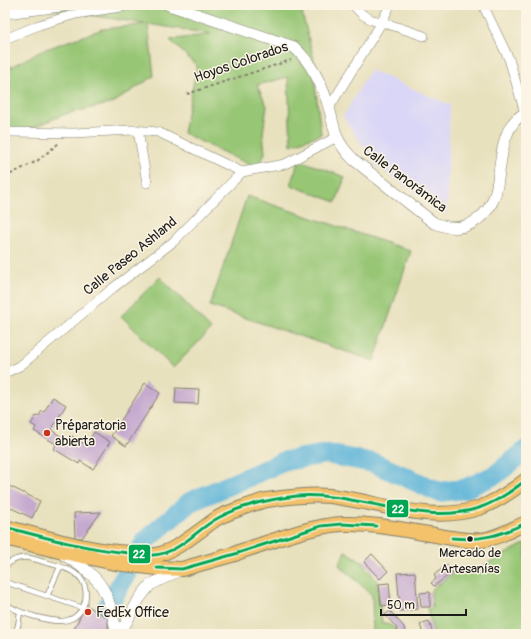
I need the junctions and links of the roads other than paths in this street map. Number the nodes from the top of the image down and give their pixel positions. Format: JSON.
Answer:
{"nodes":[{"id":1,"x":70,"y":5,"type":"edge"},
{"id":2,"x":133,"y":5,"type":"edge"},
{"id":3,"x":169,"y":5,"type":"edge"},
{"id":4,"x":353,"y":5,"type":"edge"},
{"id":5,"x":390,"y":5,"type":"edge"},
{"id":6,"x":483,"y":5,"type":"edge"},
{"id":7,"x":5,"y":13,"type":"edge"},
{"id":8,"x":382,"y":22,"type":"junction"},
{"id":9,"x":424,"y":36,"type":"dead end"},
{"id":10,"x":5,"y":39,"type":"edge"},
{"id":11,"x":329,"y":108,"type":"junction"},
{"id":12,"x":525,"y":113,"type":"edge"},
{"id":13,"x":138,"y":130,"type":"junction"},
{"id":14,"x":5,"y":131,"type":"edge"},
{"id":15,"x":337,"y":137,"type":"junction"},
{"id":16,"x":242,"y":172,"type":"junction"},
{"id":17,"x":147,"y":183,"type":"dead end"},
{"id":18,"x":5,"y":373,"type":"edge"},
{"id":19,"x":526,"y":480,"type":"edge"},
{"id":20,"x":526,"y":523,"type":"edge"},
{"id":21,"x":5,"y":527,"type":"edge"},
{"id":22,"x":5,"y":538,"type":"edge"},
{"id":23,"x":59,"y":551,"type":"junction"},
{"id":24,"x":115,"y":558,"type":"junction"},
{"id":25,"x":156,"y":562,"type":"junction"},
{"id":26,"x":5,"y":566,"type":"edge"},
{"id":27,"x":60,"y":567,"type":"junction"},
{"id":28,"x":182,"y":569,"type":"junction"},
{"id":29,"x":5,"y":582,"type":"edge"},
{"id":30,"x":48,"y":596,"type":"junction"},
{"id":31,"x":5,"y":604,"type":"edge"},
{"id":32,"x":83,"y":608,"type":"junction"},
{"id":33,"x":20,"y":612,"type":"junction"},
{"id":34,"x":14,"y":634,"type":"edge"},
{"id":35,"x":118,"y":634,"type":"edge"}],
"edges":[{"from":1,"to":7,"type":"street"},
{"from":2,"to":10,"type":"street"},
{"from":3,"to":11,"type":"street","name":"Calle Panorámica"},
{"from":4,"to":8,"type":"street"},
{"from":5,"to":8,"type":"street"},
{"from":6,"to":12,"type":"street"},
{"from":8,"to":9,"type":"street"},
{"from":8,"to":11,"type":"street"},
{"from":11,"to":15,"type":"street","name":"Calle Panorámica"},
{"from":12,"to":15,"type":"street","name":"Calle Panorámica"},
{"from":13,"to":14,"type":"street"},
{"from":13,"to":16,"type":"street"},
{"from":13,"to":17,"type":"street"},
{"from":15,"to":16,"type":"street"},
{"from":16,"to":18,"type":"street","name":"Calle Paseo Ashland"},
{"from":19,"to":25,"type":"main road"},
{"from":20,"to":28,"type":"main road"},
{"from":21,"to":24,"type":"main road"},
{"from":22,"to":23,"type":"main road"},
{"from":23,"to":24,"type":"main road"},
{"from":23,"to":35,"type":"street"},
{"from":24,"to":25,"type":"main road"},
{"from":25,"to":28,"type":"main road"},
{"from":26,"to":27,"type":"lane"},
{"from":27,"to":30,"type":"lane"},
{"from":27,"to":32,"type":"lane"},
{"from":28,"to":35,"type":"street"},
{"from":29,"to":30,"type":"lane"},
{"from":30,"to":32,"type":"lane"},
{"from":31,"to":33,"type":"lane"},
{"from":32,"to":33,"type":"lane"},
{"from":33,"to":34,"type":"lane"}]}
